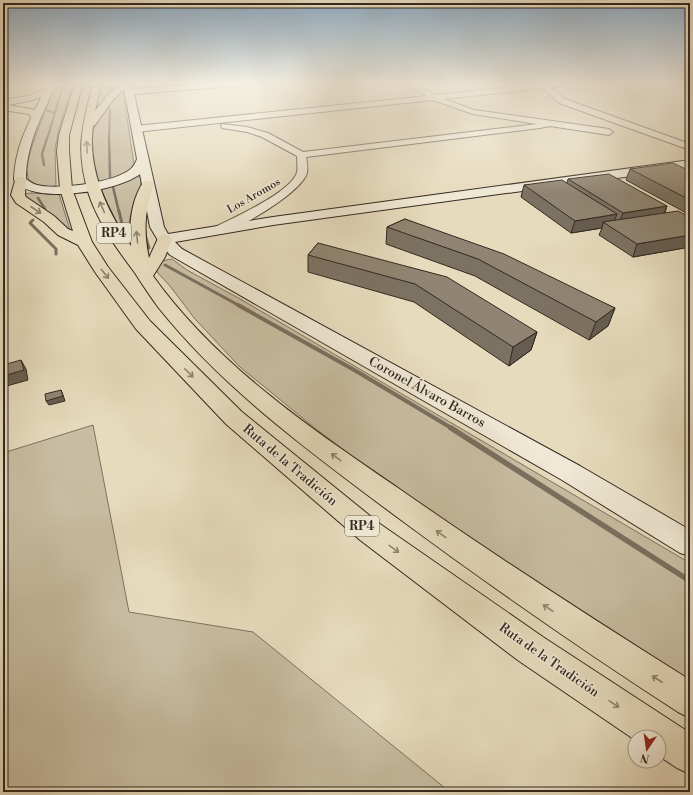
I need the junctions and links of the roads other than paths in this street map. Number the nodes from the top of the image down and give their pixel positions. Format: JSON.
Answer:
{"nodes":[{"id":1,"x":35,"y":120,"type":"edge"},
{"id":2,"x":68,"y":120,"type":"edge"},
{"id":3,"x":89,"y":120,"type":"edge"},
{"id":4,"x":93,"y":120,"type":"edge"},
{"id":5,"x":134,"y":120,"type":"edge"},
{"id":6,"x":219,"y":120,"type":"edge"},
{"id":7,"x":530,"y":120,"type":"edge"},
{"id":8,"x":619,"y":120,"type":"edge"},
{"id":9,"x":191,"y":123,"type":"junction"},
{"id":10,"x":551,"y":123,"type":"junction"},
{"id":11,"x":88,"y":127,"type":"junction"},
{"id":12,"x":136,"y":129,"type":"junction"},
{"id":13,"x":609,"y":132,"type":"dead end"},
{"id":14,"x":690,"y":147,"type":"edge"},
{"id":15,"x":301,"y":155,"type":"junction"},
{"id":16,"x":143,"y":159,"type":"junction"},
{"id":17,"x":690,"y":164,"type":"edge"},
{"id":18,"x":20,"y":180,"type":"junction"},
{"id":19,"x":148,"y":184,"type":"junction"},
{"id":20,"x":93,"y":186,"type":"junction"},
{"id":21,"x":66,"y":189,"type":"junction"},
{"id":22,"x":219,"y":230,"type":"junction"},
{"id":23,"x":164,"y":240,"type":"junction"},
{"id":24,"x":84,"y":242,"type":"junction"},
{"id":25,"x":145,"y":276,"type":"junction"},
{"id":26,"x":690,"y":544,"type":"edge"},
{"id":27,"x":690,"y":700,"type":"edge"},
{"id":28,"x":690,"y":755,"type":"edge"}],
"edges":[{"from":1,"to":18,"type":"main road"},
{"from":2,"to":21,"type":"main road","name":"Ruta de la Tradición","number":"RP4"},
{"from":3,"to":11,"type":"main road","number":"RP4"},
{"from":4,"to":11,"type":"main road"},
{"from":5,"to":12,"type":"main road","name":"Coronel Álvaro Barros"},
{"from":6,"to":9,"type":"street"},
{"from":7,"to":10,"type":"street"},
{"from":8,"to":14,"type":"street"},
{"from":9,"to":12,"type":"street"},
{"from":9,"to":15,"type":"street"},
{"from":10,"to":13,"type":"street"},
{"from":10,"to":15,"type":"street"},
{"from":20,"to":11,"type":"main road","number":"RP4","one_way":true},
{"from":12,"to":16,"type":"main road","name":"Coronel Álvaro Barros"},
{"from":15,"to":22,"type":"street","name":"Los Aromos"},
{"from":16,"to":19,"type":"main road","name":"Coronel Álvaro Barros"},
{"from":16,"to":20,"type":"main road"},
{"from":17,"to":22,"type":"main road"},
{"from":18,"to":21,"type":"main road"},
{"from":18,"to":24,"type":"main road","one_way":true},
{"from":19,"to":23,"type":"main road","name":"Coronel Álvaro Barros"},
{"from":25,"to":19,"type":"main road","one_way":true},
{"from":20,"to":21,"type":"main road"},
{"from":25,"to":20,"type":"main road","number":"RP4","one_way":true},
{"from":21,"to":24,"type":"main road","name":"Ruta de la Tradición","number":"RP4"},
{"from":22,"to":23,"type":"main road"},
{"from":23,"to":25,"type":"main road"},
{"from":23,"to":26,"type":"main road","name":"Coronel Álvaro Barros"},
{"from":24,"to":28,"type":"main road","name":"Ruta de la Tradición","number":"RP4","one_way":true},
{"from":27,"to":25,"type":"main road","number":"RP4","one_way":true}]}
